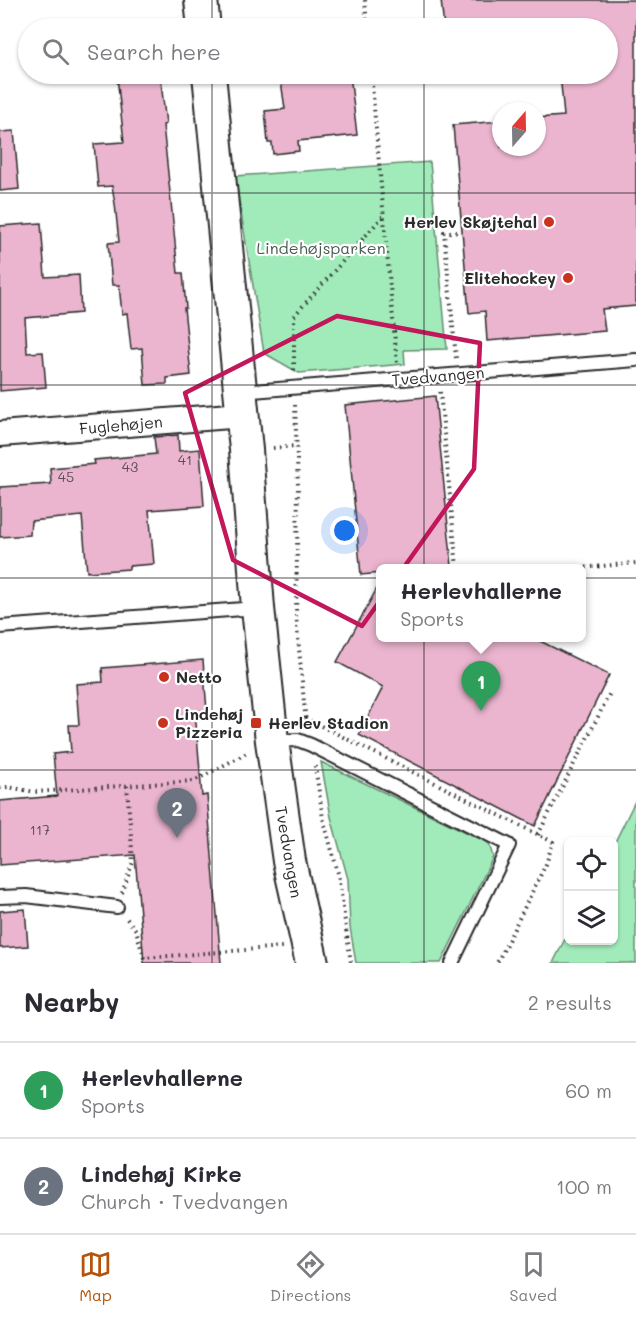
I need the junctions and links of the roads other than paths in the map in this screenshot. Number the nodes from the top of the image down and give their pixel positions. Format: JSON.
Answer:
{"nodes":[{"id":1,"x":201,"y":0,"type":"edge"},
{"id":2,"x":203,"y":18,"type":"edge"},
{"id":3,"x":210,"y":84,"type":"edge"},
{"id":4,"x":636,"y":360,"type":"edge"},
{"id":5,"x":242,"y":404,"type":"junction"},
{"id":6,"x":0,"y":434,"type":"edge"},
{"id":7,"x":258,"y":608,"type":"junction"},
{"id":8,"x":0,"y":627,"type":"edge"},
{"id":9,"x":272,"y":741,"type":"junction"},
{"id":10,"x":0,"y":897,"type":"edge"},
{"id":11,"x":117,"y":907,"type":"road end"},
{"id":12,"x":309,"y":954,"type":"edge"},
{"id":13,"x":452,"y":963,"type":"edge"}],
"edges":[{"from":1,"to":2,"type":"street"},
{"from":3,"to":5,"type":"street","name":"Tvedvangen"},
{"from":4,"to":5,"type":"lane","name":"Tvedvangen"},
{"from":5,"to":6,"type":"street","name":"Fuglehøjen"},
{"from":5,"to":7,"type":"street","name":"Tvedvangen"},
{"from":7,"to":8,"type":"lane"},
{"from":7,"to":9,"type":"street","name":"Tvedvangen"},
{"from":9,"to":12,"type":"street","name":"Tvedvangen"},
{"from":9,"to":13,"type":"lane"},
{"from":10,"to":11,"type":"lane"}]}
